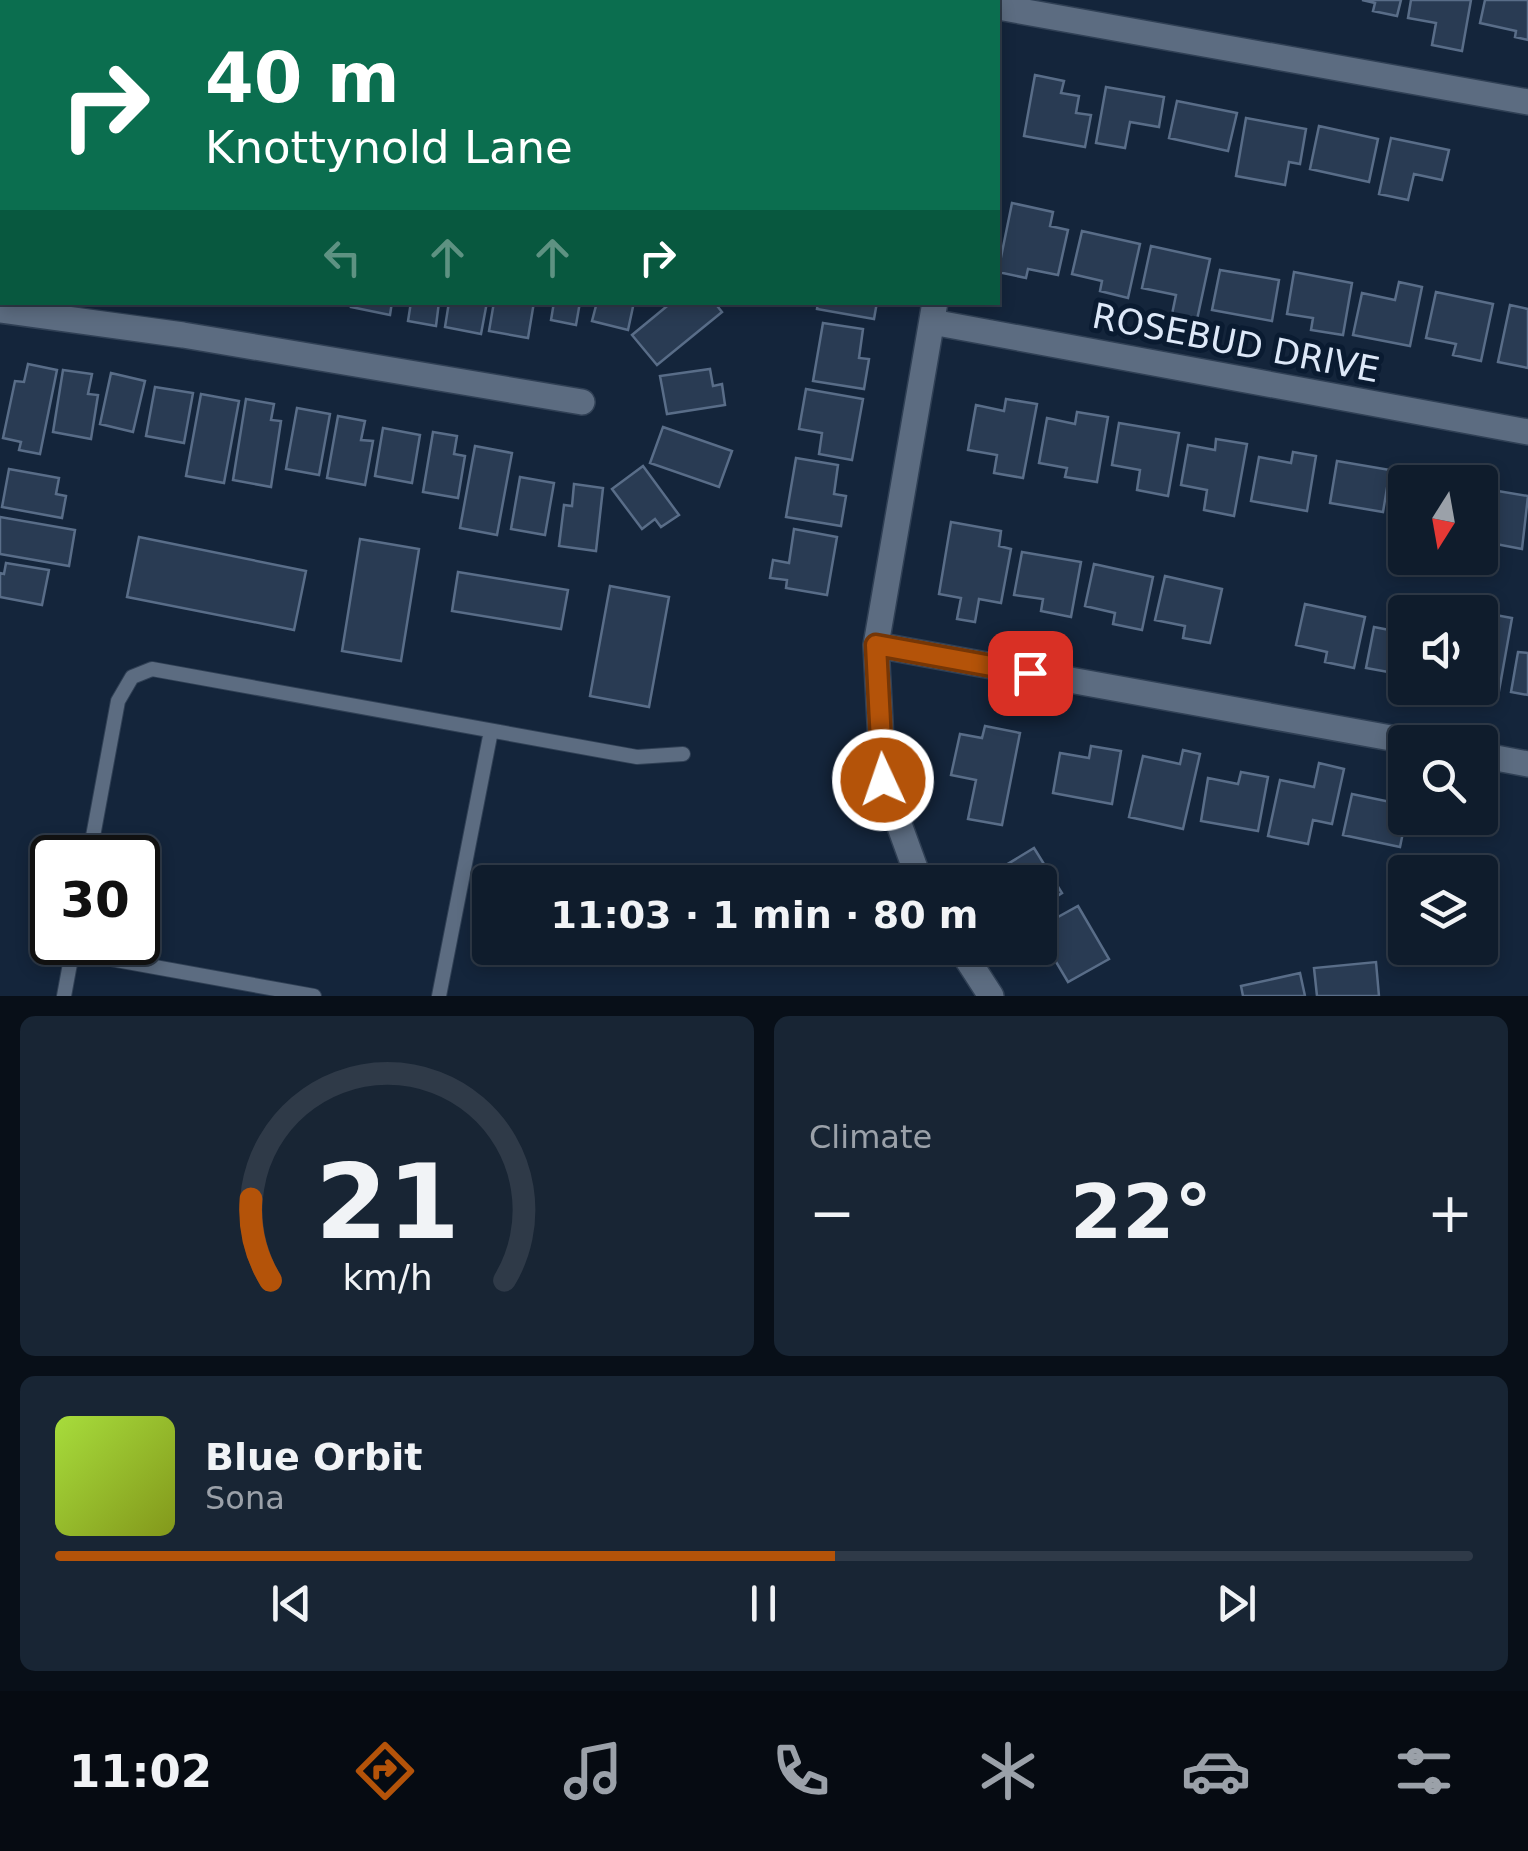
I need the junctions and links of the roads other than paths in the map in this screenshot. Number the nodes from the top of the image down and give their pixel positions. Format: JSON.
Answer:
{"nodes":[{"id":1,"x":1000,"y":7,"type":"edge"},
{"id":2,"x":1528,"y":102,"type":"edge"},
{"id":3,"x":0,"y":310,"type":"edge"},
{"id":4,"x":934,"y":312,"type":"edge"},
{"id":5,"x":582,"y":402,"type":"dead end"},
{"id":6,"x":1528,"y":432,"type":"edge"},
{"id":7,"x":876,"y":645,"type":"junction"},
{"id":8,"x":492,"y":731,"type":"junction"},
{"id":9,"x":1388,"y":737,"type":"edge"},
{"id":10,"x":684,"y":754,"type":"dead end"},
{"id":11,"x":1498,"y":758,"type":"edge"},
{"id":12,"x":1528,"y":764,"type":"edge"},
{"id":13,"x":93,"y":835,"type":"edge"},
{"id":14,"x":914,"y":865,"type":"edge"},
{"id":15,"x":70,"y":965,"type":"edge"},
{"id":16,"x":148,"y":965,"type":"edge"},
{"id":17,"x":971,"y":965,"type":"edge"},
{"id":18,"x":256,"y":991,"type":"edge"},
{"id":19,"x":64,"y":996,"type":"edge"},
{"id":20,"x":314,"y":996,"type":"edge"},
{"id":21,"x":439,"y":996,"type":"edge"},
{"id":22,"x":991,"y":996,"type":"edge"}],
"edges":[{"from":1,"to":2,"type":"street"},
{"from":3,"to":5,"type":"street"},
{"from":4,"to":6,"type":"street","name":"ROSEBUD DRIVE"},
{"from":4,"to":7,"type":"street"},
{"from":7,"to":9,"type":"street"},
{"from":7,"to":14,"type":"street"},
{"from":8,"to":10,"type":"lane"},
{"from":8,"to":13,"type":"lane"},
{"from":8,"to":21,"type":"lane"},
{"from":11,"to":12,"type":"street"},
{"from":15,"to":19,"type":"lane"},
{"from":16,"to":18,"type":"lane"},
{"from":17,"to":22,"type":"street"},
{"from":18,"to":20,"type":"lane"}]}
